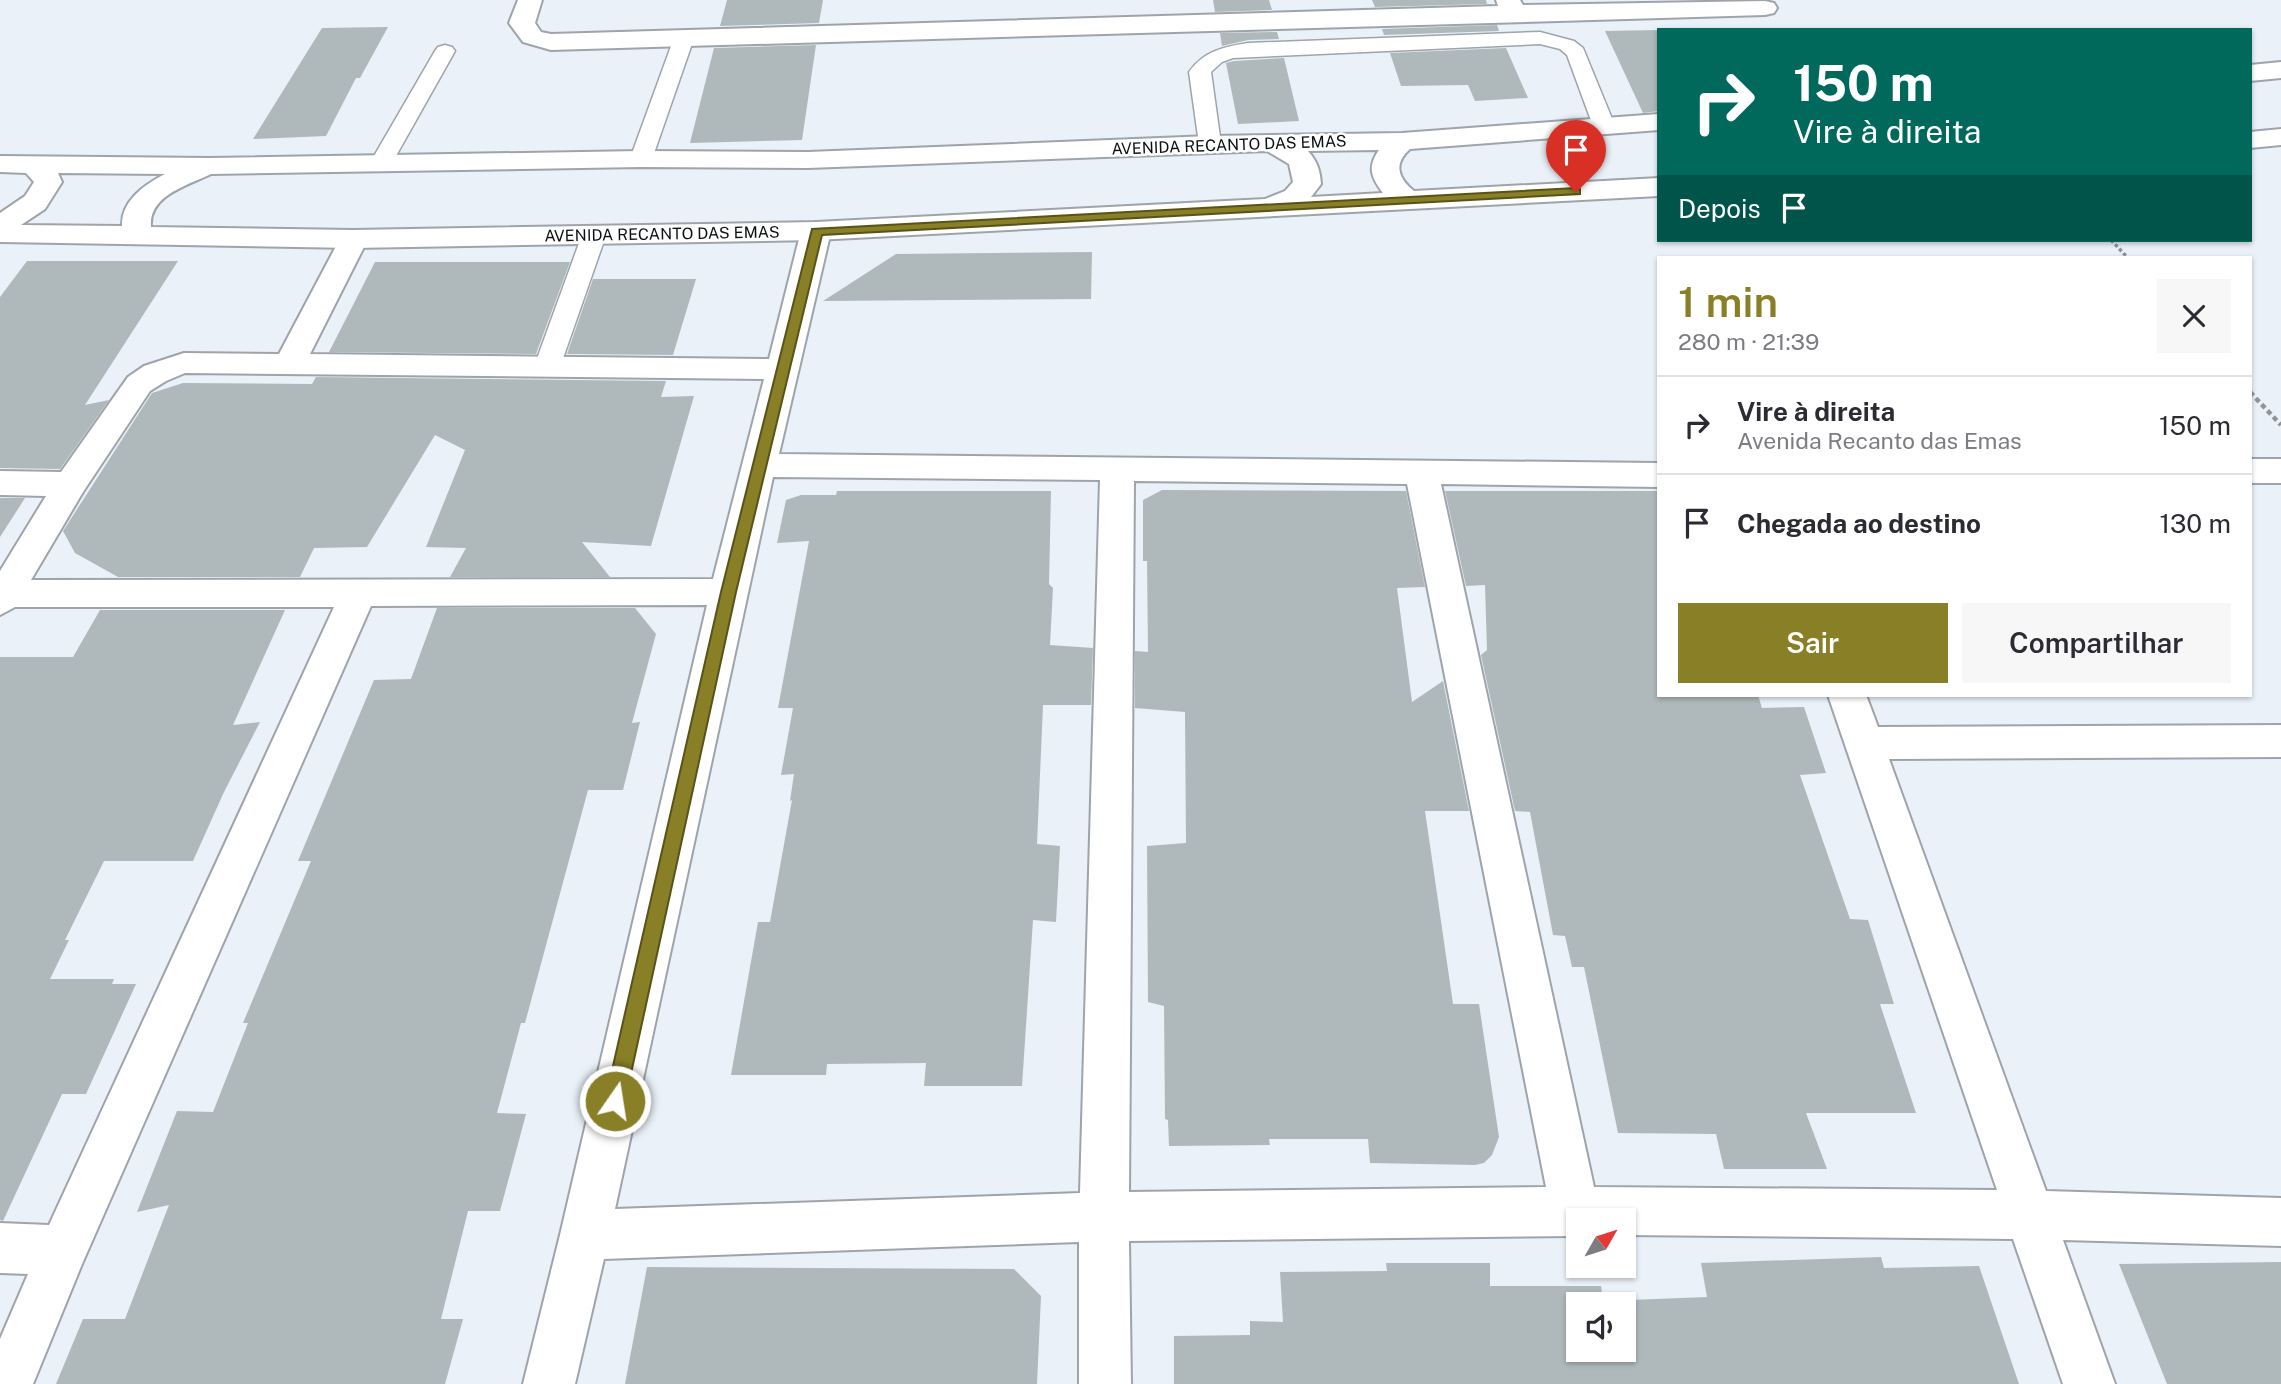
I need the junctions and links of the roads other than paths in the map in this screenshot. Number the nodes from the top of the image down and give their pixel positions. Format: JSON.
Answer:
{"nodes":[{"id":1,"x":530,"y":0,"type":"edge"},
{"id":2,"x":1511,"y":7,"type":"edge"},
{"id":3,"x":1556,"y":12,"type":"junction"},
{"id":4,"x":1767,"y":12,"type":"edge"},
{"id":5,"x":684,"y":38,"type":"junction"},
{"id":6,"x":445,"y":51,"type":"dead end"},
{"id":7,"x":1576,"y":52,"type":"junction"},
{"id":8,"x":2281,"y":70,"type":"edge"},
{"id":9,"x":2252,"y":73,"type":"edge"},
{"id":10,"x":1657,"y":122,"type":"edge"},
{"id":11,"x":1604,"y":126,"type":"junction"},
{"id":12,"x":2281,"y":137,"type":"edge"},
{"id":13,"x":2252,"y":140,"type":"edge"},
{"id":14,"x":1402,"y":141,"type":"junction"},
{"id":15,"x":1269,"y":143,"type":"junction"},
{"id":16,"x":1210,"y":144,"type":"junction"},
{"id":17,"x":642,"y":159,"type":"junction"},
{"id":18,"x":381,"y":163,"type":"junction"},
{"id":19,"x":0,"y":164,"type":"edge"},
{"id":20,"x":31,"y":164,"type":"junction"},
{"id":21,"x":209,"y":166,"type":"junction"},
{"id":22,"x":1657,"y":187,"type":"edge"},
{"id":23,"x":1410,"y":202,"type":"junction"},
{"id":24,"x":1273,"y":206,"type":"junction"},
{"id":25,"x":0,"y":224,"type":"edge"},
{"id":26,"x":816,"y":231,"type":"junction"},
{"id":27,"x":0,"y":233,"type":"edge"},
{"id":28,"x":594,"y":235,"type":"junction"},
{"id":29,"x":139,"y":236,"type":"junction"},
{"id":30,"x":353,"y":239,"type":"junction"},
{"id":31,"x":289,"y":365,"type":"junction"},
{"id":32,"x":547,"y":367,"type":"junction"},
{"id":33,"x":782,"y":369,"type":"junction"},
{"id":34,"x":759,"y":465,"type":"junction"},
{"id":35,"x":1117,"y":468,"type":"junction"},
{"id":36,"x":2252,"y":471,"type":"edge"},
{"id":37,"x":2281,"y":471,"type":"edge"},
{"id":38,"x":1422,"y":474,"type":"junction"},
{"id":39,"x":1657,"y":475,"type":"edge"},
{"id":40,"x":0,"y":483,"type":"edge"},
{"id":41,"x":71,"y":484,"type":"junction"},
{"id":42,"x":359,"y":592,"type":"junction"},
{"id":43,"x":728,"y":592,"type":"junction"},
{"id":44,"x":2,"y":598,"type":"edge"},
{"id":45,"x":1848,"y":697,"type":"edge"},
{"id":46,"x":2281,"y":741,"type":"edge"},
{"id":47,"x":1865,"y":743,"type":"junction"},
{"id":48,"x":1574,"y":1208,"type":"edge"},
{"id":49,"x":1566,"y":1212,"type":"edge"},
{"id":50,"x":1636,"y":1212,"type":"edge"},
{"id":51,"x":2030,"y":1213,"type":"junction"},
{"id":52,"x":1104,"y":1217,"type":"junction"},
{"id":53,"x":2281,"y":1222,"type":"edge"},
{"id":54,"x":585,"y":1235,"type":"junction"},
{"id":55,"x":0,"y":1248,"type":"edge"},
{"id":56,"x":63,"y":1250,"type":"junction"},
{"id":57,"x":7,"y":1384,"type":"edge"},
{"id":58,"x":548,"y":1384,"type":"edge"},
{"id":59,"x":1105,"y":1384,"type":"edge"},
{"id":60,"x":2089,"y":1384,"type":"edge"}],
"edges":[{"from":1,"to":5,"type":"street"},
{"from":2,"to":3,"type":"street"},
{"from":2,"to":5,"type":"street"},
{"from":3,"to":4,"type":"street"},
{"from":3,"to":7,"type":"lane"},
{"from":5,"to":17,"type":"lane"},
{"from":6,"to":18,"type":"lane"},
{"from":7,"to":11,"type":"lane"},
{"from":7,"to":16,"type":"lane"},
{"from":8,"to":9,"type":"street"},
{"from":10,"to":11,"type":"street","name":"AVENIDA RECANTO DAS EMAS"},
{"from":11,"to":14,"type":"street","name":"AVENIDA RECANTO DAS EMAS"},
{"from":12,"to":13,"type":"street"},
{"from":14,"to":15,"type":"street","name":"AVENIDA RECANTO DAS EMAS"},
{"from":14,"to":23,"type":"street"},
{"from":15,"to":16,"type":"street","name":"AVENIDA RECANTO DAS EMAS"},
{"from":15,"to":24,"type":"street"},
{"from":16,"to":17,"type":"street","name":"AVENIDA RECANTO DAS EMAS"},
{"from":17,"to":18,"type":"street","name":"AVENIDA RECANTO DAS EMAS"},
{"from":18,"to":21,"type":"street","name":"AVENIDA RECANTO DAS EMAS"},
{"from":19,"to":20,"type":"street","name":"AVENIDA RECANTO DAS EMAS"},
{"from":20,"to":21,"type":"street","name":"AVENIDA RECANTO DAS EMAS"},
{"from":20,"to":25,"type":"street"},
{"from":21,"to":29,"type":"street"},
{"from":22,"to":23,"type":"street","name":"AVENIDA RECANTO DAS EMAS"},
{"from":23,"to":24,"type":"street","name":"AVENIDA RECANTO DAS EMAS"},
{"from":24,"to":26,"type":"street","name":"AVENIDA RECANTO DAS EMAS"},
{"from":26,"to":28,"type":"street","name":"AVENIDA RECANTO DAS EMAS"},
{"from":26,"to":33,"type":"street"},
{"from":27,"to":29,"type":"street","name":"AVENIDA RECANTO DAS EMAS"},
{"from":28,"to":30,"type":"street","name":"AVENIDA RECANTO DAS EMAS"},
{"from":28,"to":32,"type":"lane"},
{"from":29,"to":30,"type":"street","name":"AVENIDA RECANTO DAS EMAS"},
{"from":30,"to":31,"type":"street"},
{"from":31,"to":32,"type":"street"},
{"from":31,"to":41,"type":"street"},
{"from":32,"to":33,"type":"street"},
{"from":33,"to":34,"type":"street"},
{"from":34,"to":35,"type":"street"},
{"from":34,"to":43,"type":"street"},
{"from":35,"to":38,"type":"street"},
{"from":35,"to":52,"type":"street"},
{"from":36,"to":37,"type":"street"},
{"from":38,"to":39,"type":"street"},
{"from":38,"to":48,"type":"street"},
{"from":40,"to":41,"type":"street"},
{"from":41,"to":44,"type":"street"},
{"from":42,"to":43,"type":"street"},
{"from":42,"to":44,"type":"street"},
{"from":42,"to":56,"type":"street"},
{"from":43,"to":54,"type":"street"},
{"from":45,"to":47,"type":"street"},
{"from":46,"to":47,"type":"street"},
{"from":47,"to":51,"type":"street"},
{"from":49,"to":52,"type":"street"},
{"from":50,"to":51,"type":"street"},
{"from":51,"to":53,"type":"street"},
{"from":51,"to":60,"type":"street"},
{"from":52,"to":54,"type":"street"},
{"from":52,"to":59,"type":"street"},
{"from":54,"to":58,"type":"street"},
{"from":55,"to":56,"type":"street"},
{"from":56,"to":57,"type":"street"}]}
